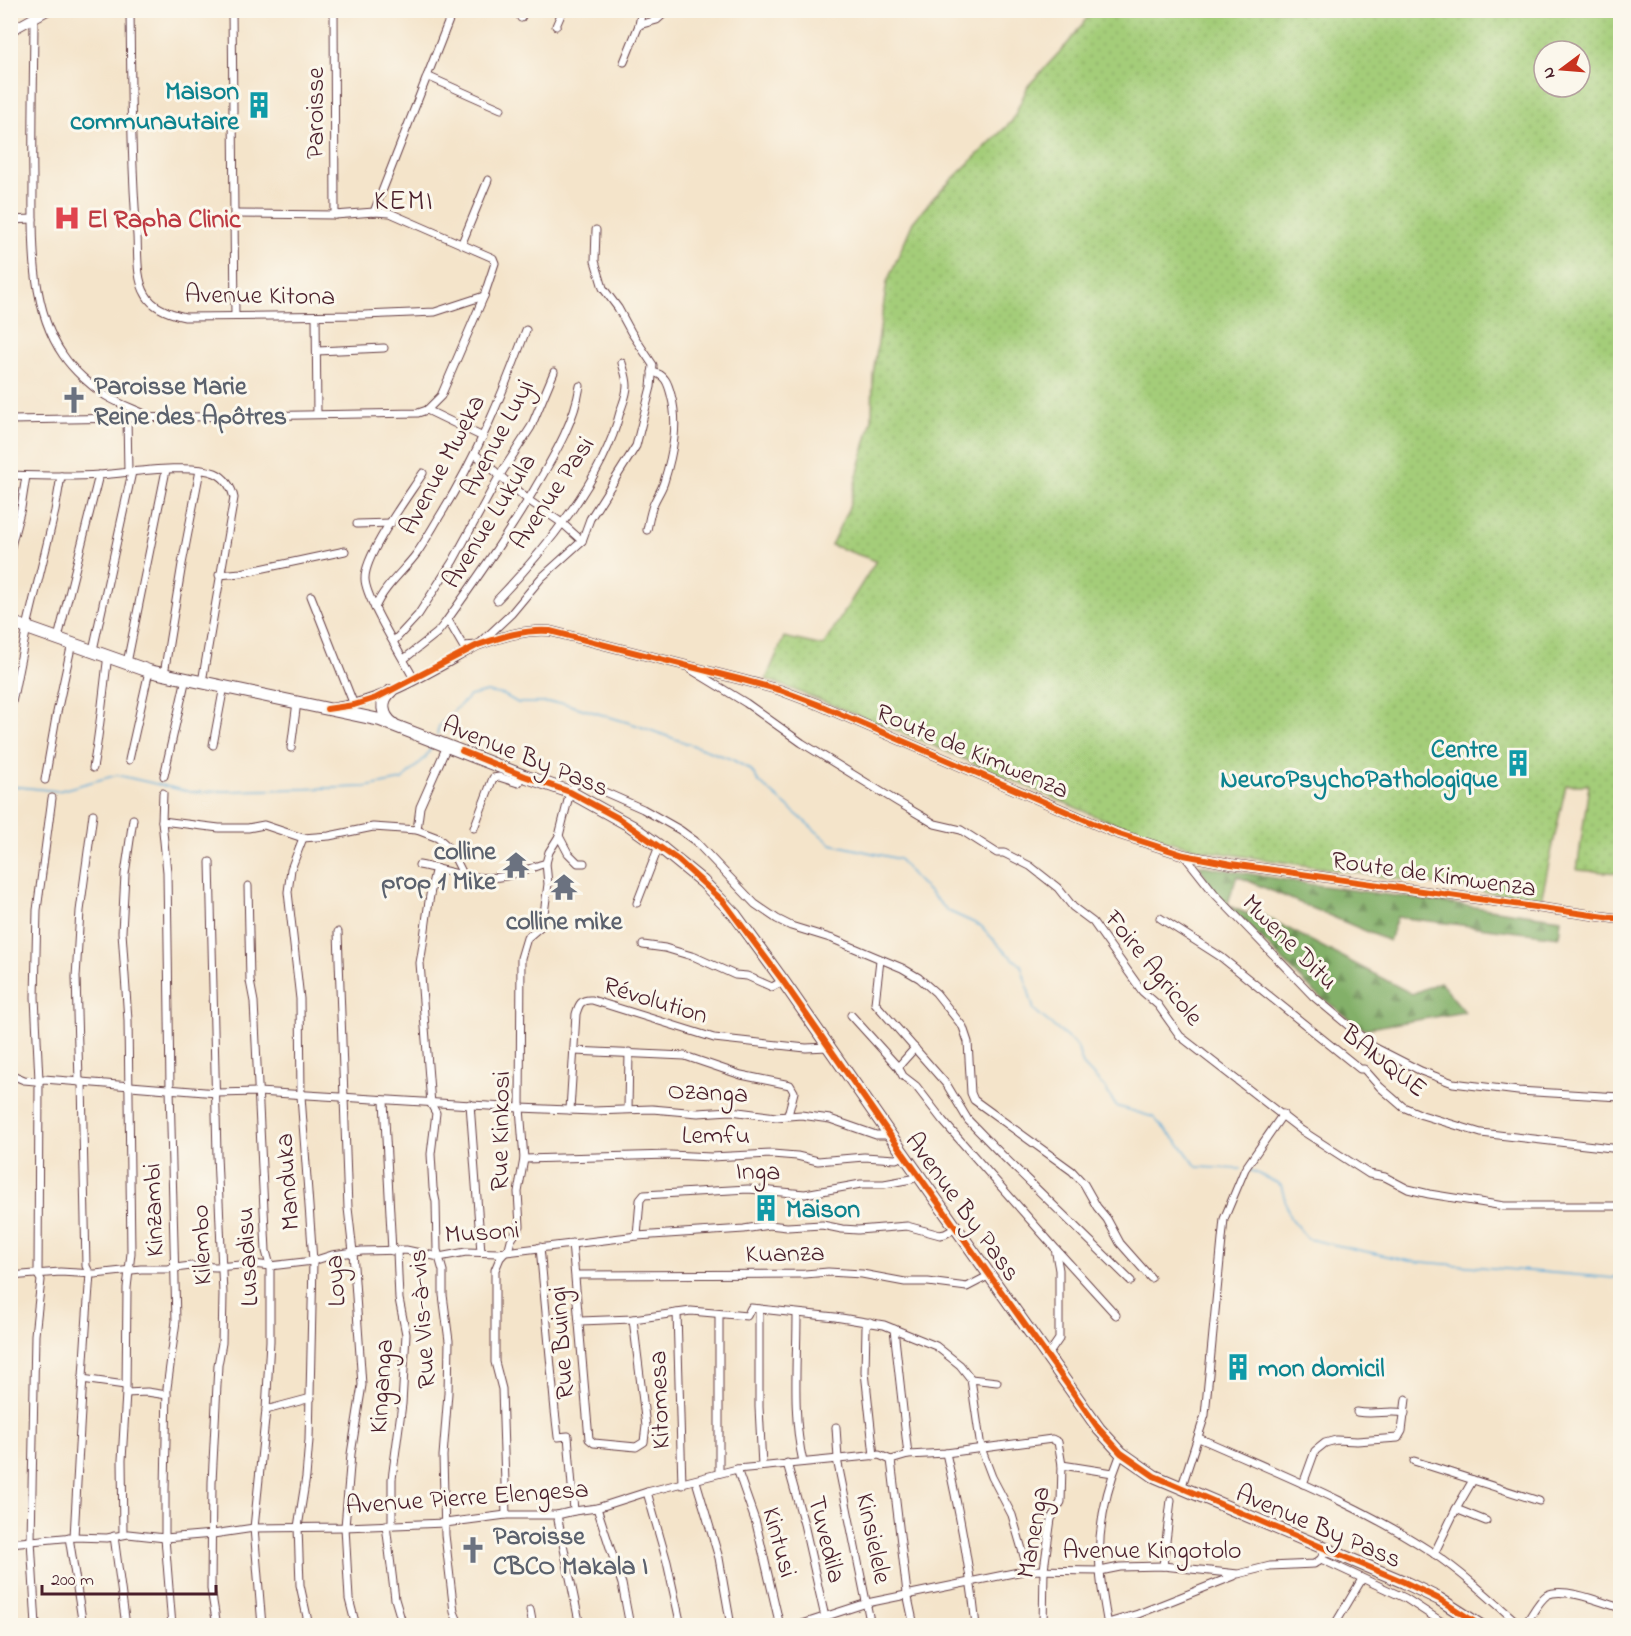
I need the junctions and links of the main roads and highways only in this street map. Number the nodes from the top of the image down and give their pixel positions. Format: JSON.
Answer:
{"nodes":[{"id":1,"x":10,"y":622,"type":"edge"},
{"id":2,"x":391,"y":691,"type":"road end"},
{"id":3,"x":396,"y":727,"type":"junction"},
{"id":4,"x":1480,"y":1626,"type":"edge"}],
"edges":[{"from":1,"to":3,"type":"highway","name":"Avenue By Pass"},
{"from":2,"to":3,"type":"highway"},
{"from":3,"to":4,"type":"highway","name":"Avenue By Pass"}]}
